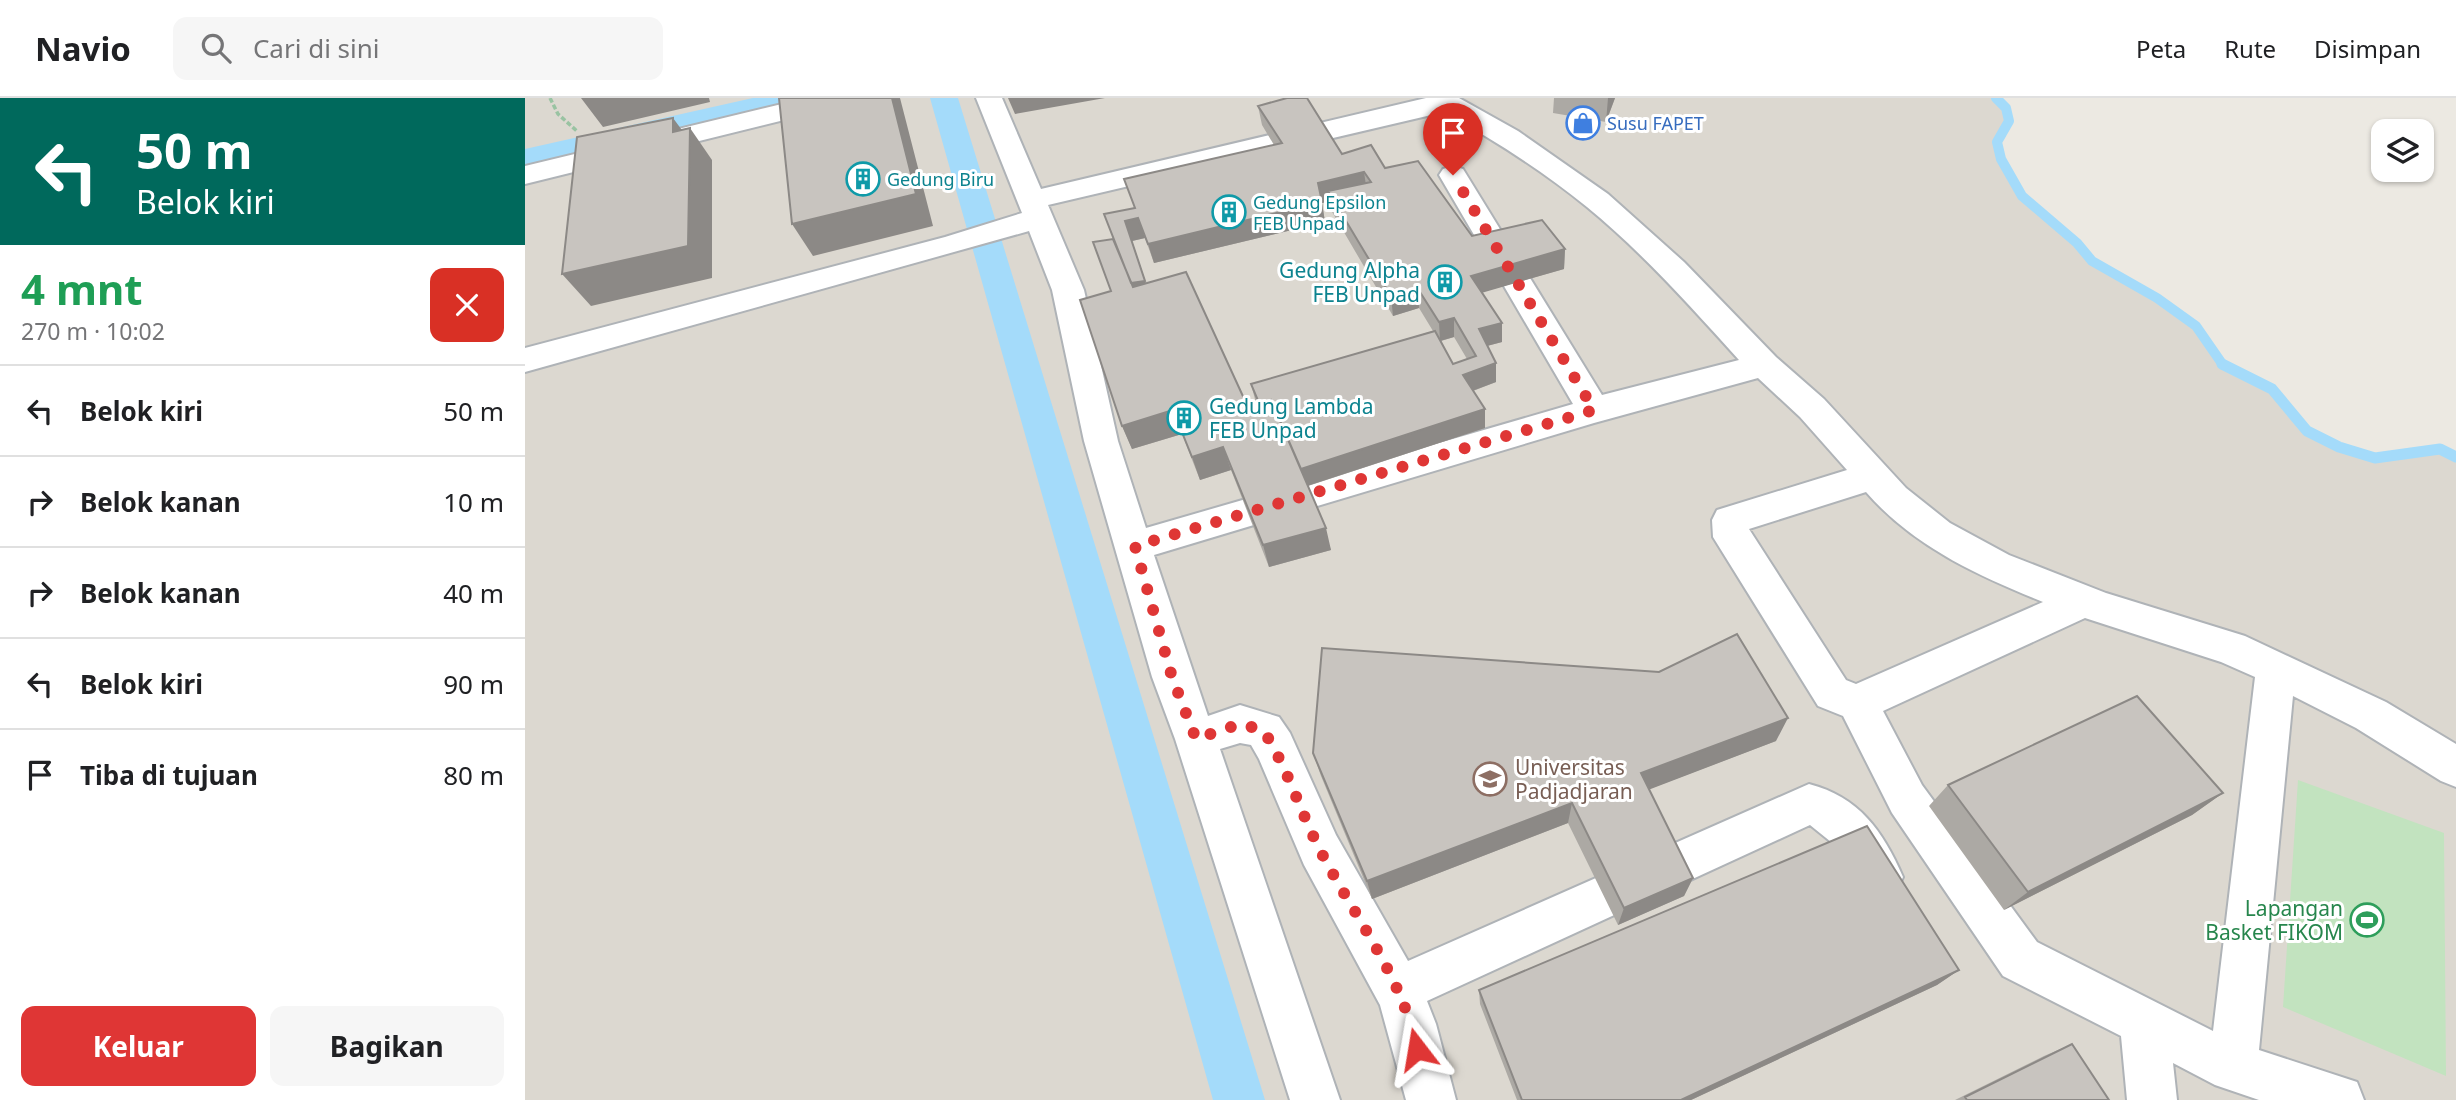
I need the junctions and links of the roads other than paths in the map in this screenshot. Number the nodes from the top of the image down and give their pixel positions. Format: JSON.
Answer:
{"nodes":[{"id":1,"x":840,"y":98,"type":"edge"},
{"id":2,"x":989,"y":98,"type":"edge"},
{"id":3,"x":1444,"y":101,"type":"edge"},
{"id":4,"x":525,"y":175,"type":"edge"},
{"id":5,"x":1453,"y":175,"type":"dead end"},
{"id":6,"x":1036,"y":208,"type":"junction"},
{"id":7,"x":525,"y":360,"type":"edge"},
{"id":8,"x":1764,"y":365,"type":"junction"},
{"id":9,"x":1594,"y":410,"type":"junction"},
{"id":10,"x":1873,"y":476,"type":"junction"},
{"id":11,"x":1135,"y":546,"type":"junction"},
{"id":12,"x":2084,"y":601,"type":"junction"},
{"id":13,"x":2276,"y":668,"type":"junction"},
{"id":14,"x":1857,"y":703,"type":"junction"},
{"id":15,"x":1196,"y":739,"type":"junction"},
{"id":16,"x":2456,"y":767,"type":"edge"},
{"id":17,"x":1899,"y":906,"type":"edge"},
{"id":18,"x":1398,"y":990,"type":"junction"},
{"id":19,"x":2144,"y":1022,"type":"junction"},
{"id":20,"x":2233,"y":1067,"type":"junction"},
{"id":21,"x":1315,"y":1100,"type":"edge"},
{"id":22,"x":1431,"y":1100,"type":"edge"},
{"id":23,"x":2152,"y":1100,"type":"edge"},
{"id":24,"x":2339,"y":1100,"type":"edge"}],
"edges":[{"from":1,"to":4,"type":"lane"},
{"from":2,"to":6,"type":"lane"},
{"from":3,"to":6,"type":"lane"},
{"from":3,"to":8,"type":"lane"},
{"from":5,"to":9,"type":"lane"},
{"from":6,"to":7,"type":"lane"},
{"from":6,"to":11,"type":"lane"},
{"from":8,"to":9,"type":"lane"},
{"from":8,"to":10,"type":"lane"},
{"from":9,"to":11,"type":"lane"},
{"from":10,"to":12,"type":"lane"},
{"from":10,"to":14,"type":"lane"},
{"from":11,"to":15,"type":"lane"},
{"from":12,"to":13,"type":"lane"},
{"from":12,"to":14,"type":"lane"},
{"from":13,"to":16,"type":"lane"},
{"from":13,"to":20,"type":"lane"},
{"from":14,"to":19,"type":"lane"},
{"from":15,"to":18,"type":"lane"},
{"from":15,"to":21,"type":"lane"},
{"from":17,"to":18,"type":"lane"},
{"from":18,"to":22,"type":"lane"},
{"from":19,"to":20,"type":"lane"},
{"from":19,"to":23,"type":"lane"},
{"from":20,"to":24,"type":"lane"}]}
